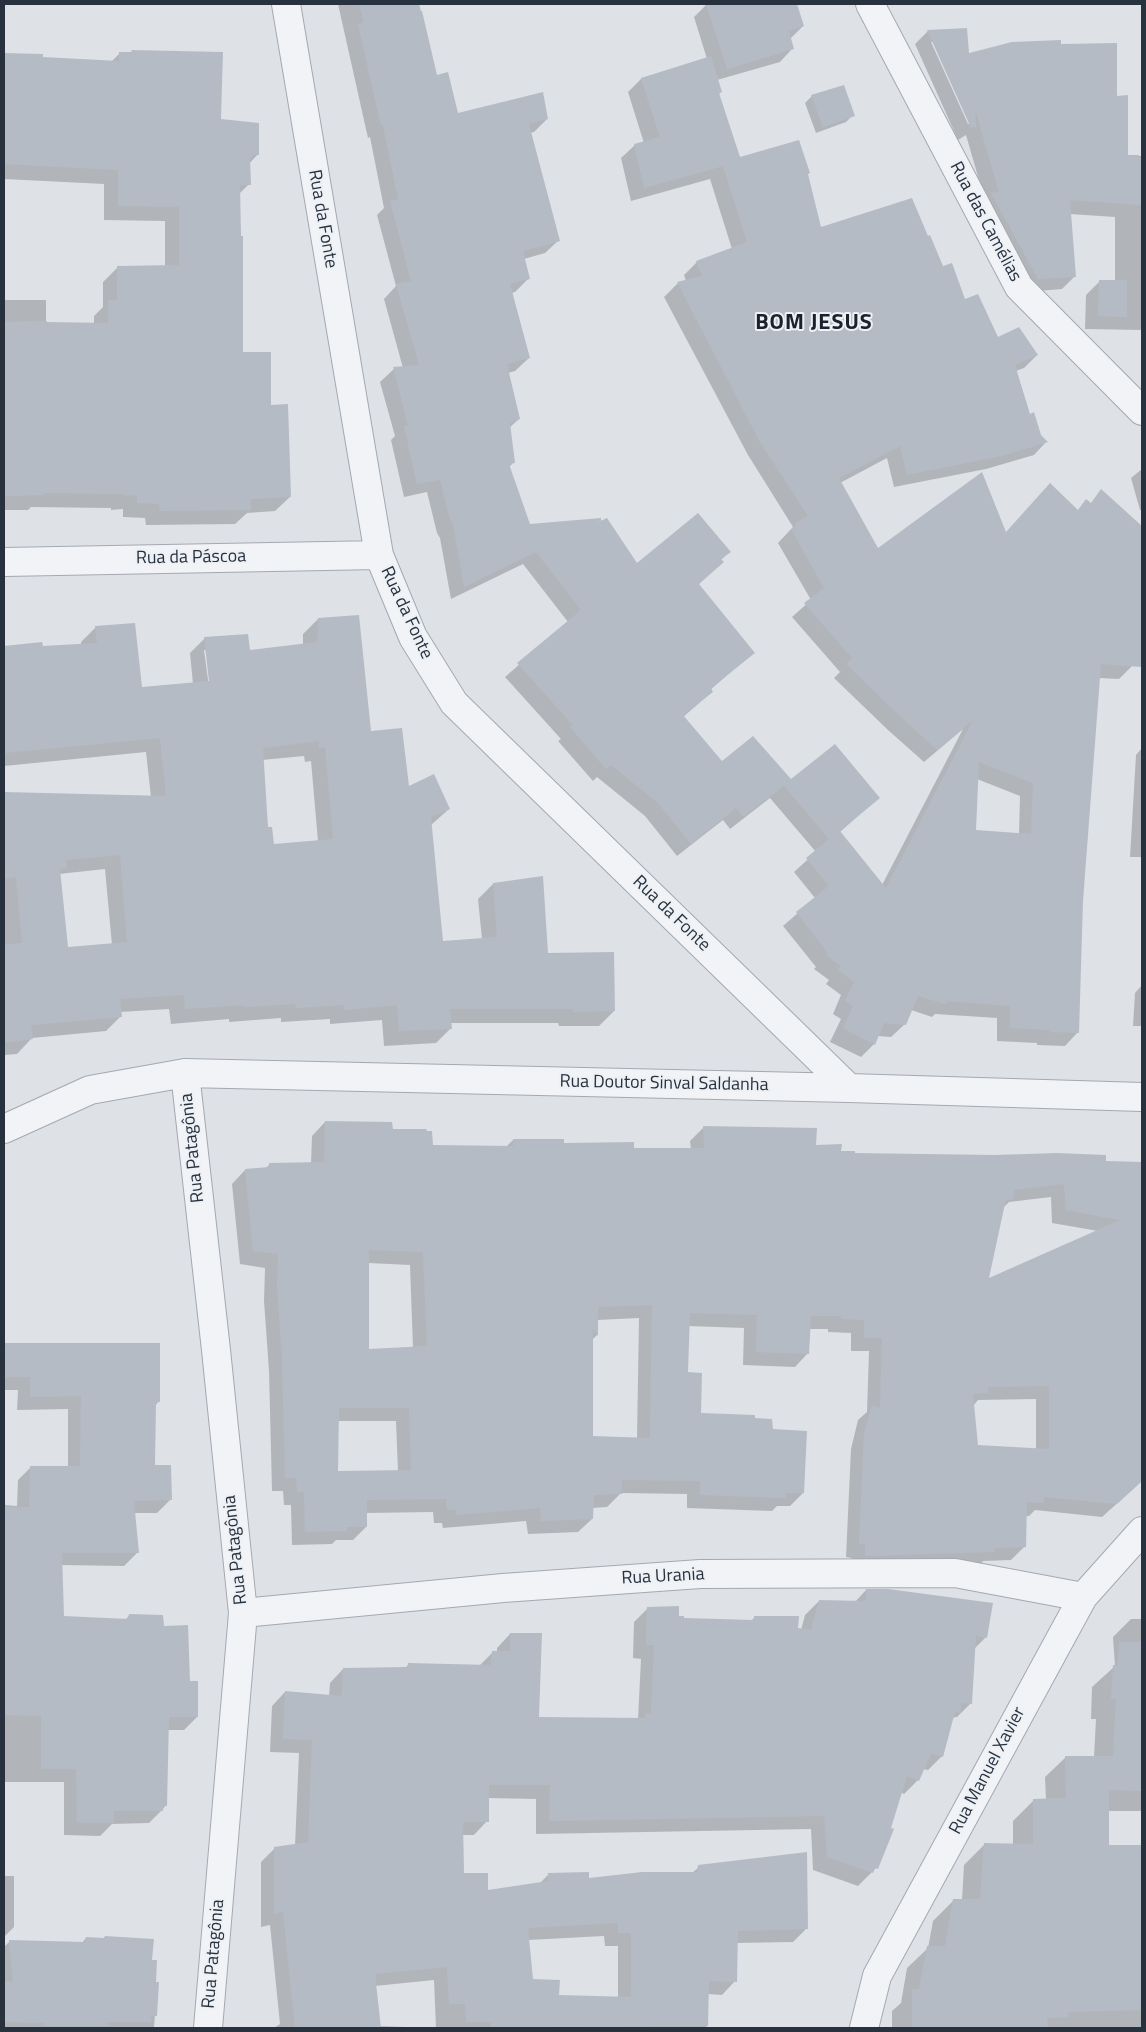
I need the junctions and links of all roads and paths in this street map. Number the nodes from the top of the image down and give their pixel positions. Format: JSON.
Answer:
{"nodes":[{"id":1,"x":286,"y":4,"type":"edge"},
{"id":2,"x":870,"y":4,"type":"edge"},
{"id":3,"x":1142,"y":411,"type":"edge"},
{"id":4,"x":379,"y":555,"type":"junction"},
{"id":5,"x":4,"y":562,"type":"edge"},
{"id":6,"x":185,"y":1074,"type":"junction"},
{"id":7,"x":849,"y":1088,"type":"junction"},
{"id":8,"x":1142,"y":1097,"type":"edge"},
{"id":9,"x":4,"y":1128,"type":"edge"},
{"id":10,"x":1142,"y":1531,"type":"edge"},
{"id":11,"x":1083,"y":1596,"type":"junction"},
{"id":12,"x":242,"y":1613,"type":"junction"},
{"id":13,"x":208,"y":2028,"type":"edge"},
{"id":14,"x":864,"y":2028,"type":"edge"}],
"edges":[{"from":1,"to":4,"type":"street","name":"Rua da Fonte"},
{"from":2,"to":3,"type":"street","name":"Rua das Camélias"},
{"from":4,"to":5,"type":"street","name":"Rua da Páscoa"},
{"from":4,"to":7,"type":"street","name":"Rua da Fonte"},
{"from":6,"to":7,"type":"street","name":"Rua Doutor Sinval Saldanha"},
{"from":6,"to":9,"type":"street","name":"Rua Doutor Sinval Saldanha"},
{"from":6,"to":12,"type":"street","name":"Rua Patagônia"},
{"from":7,"to":8,"type":"street","name":"Rua Doutor Sinval Saldanha"},
{"from":10,"to":11,"type":"street","name":"Rua Manuel Xavier"},
{"from":11,"to":12,"type":"street","name":"Rua Urania"},
{"from":11,"to":14,"type":"street","name":"Rua Manuel Xavier"},
{"from":12,"to":13,"type":"street","name":"Rua Patagônia"}]}
